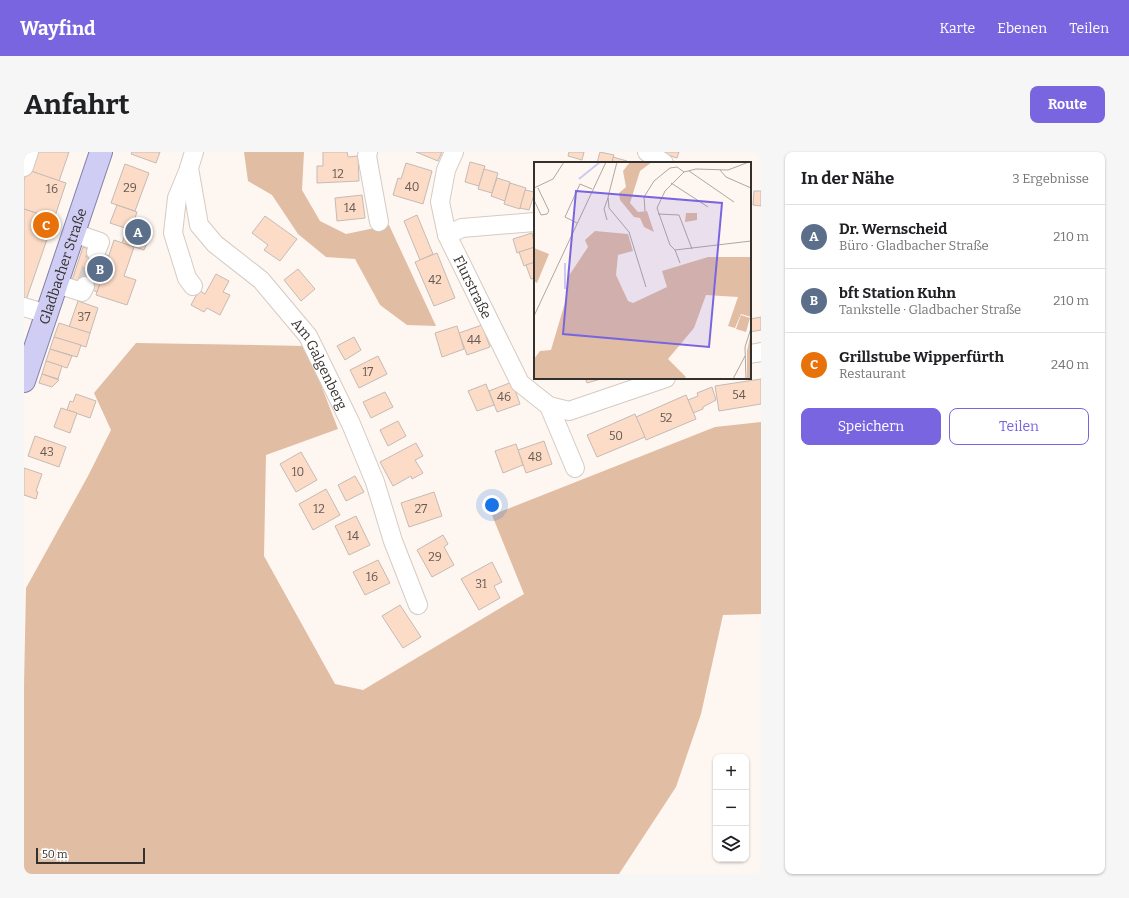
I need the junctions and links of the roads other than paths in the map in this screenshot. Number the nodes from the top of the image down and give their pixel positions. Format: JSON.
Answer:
{"nodes":[{"id":1,"x":29,"y":152,"type":"edge"},
{"id":2,"x":101,"y":152,"type":"edge"},
{"id":3,"x":368,"y":152,"type":"edge"},
{"id":4,"x":454,"y":152,"type":"edge"},
{"id":5,"x":647,"y":152,"type":"edge"},
{"id":6,"x":192,"y":160,"type":"edge"},
{"id":7,"x":662,"y":162,"type":"edge"},
{"id":8,"x":24,"y":167,"type":"edge"},
{"id":9,"x":379,"y":222,"type":"dead end"},
{"id":10,"x":534,"y":222,"type":"edge"},
{"id":11,"x":74,"y":233,"type":"junction"},
{"id":12,"x":447,"y":235,"type":"junction"},
{"id":13,"x":96,"y":252,"type":"tunnel mouth"},
{"id":14,"x":57,"y":284,"type":"junction"},
{"id":15,"x":85,"y":286,"type":"dead end"},
{"id":16,"x":193,"y":286,"type":"dead end"},
{"id":17,"x":24,"y":306,"type":"edge"},
{"id":18,"x":47,"y":314,"type":"junction"},
{"id":19,"x":761,"y":352,"type":"edge"},
{"id":20,"x":751,"y":354,"type":"edge"},
{"id":21,"x":660,"y":379,"type":"edge"},
{"id":22,"x":24,"y":381,"type":"edge"},
{"id":23,"x":626,"y":385,"type":"edge"},
{"id":24,"x":549,"y":406,"type":"junction"},
{"id":25,"x":575,"y":468,"type":"dead end"},
{"id":26,"x":418,"y":605,"type":"dead end"}],
"edges":[{"from":1,"to":8,"type":"street"},
{"from":2,"to":11,"type":"main road","name":"Gladbacher Straße"},
{"from":3,"to":9,"type":"street"},
{"from":4,"to":12,"type":"street","name":"Flurstraße"},
{"from":5,"to":7,"type":"street"},
{"from":6,"to":16,"type":"street"},
{"from":6,"to":26,"type":"street","name":"Am Galgenberg"},
{"from":10,"to":12,"type":"street"},
{"from":11,"to":13,"type":"street"},
{"from":11,"to":14,"type":"main road","name":"Gladbacher Straße"},
{"from":12,"to":24,"type":"street","name":"Flurstraße"},
{"from":14,"to":15,"type":"street"},
{"from":14,"to":18,"type":"main road","name":"Gladbacher Straße"},
{"from":17,"to":18,"type":"street"},
{"from":18,"to":22,"type":"main road","name":"Gladbacher Straße"},
{"from":19,"to":20,"type":"street"},
{"from":21,"to":23,"type":"street","name":"Flurstraße"},
{"from":23,"to":24,"type":"street","name":"Flurstraße"},
{"from":24,"to":25,"type":"street","name":"Flurstraße"}]}
